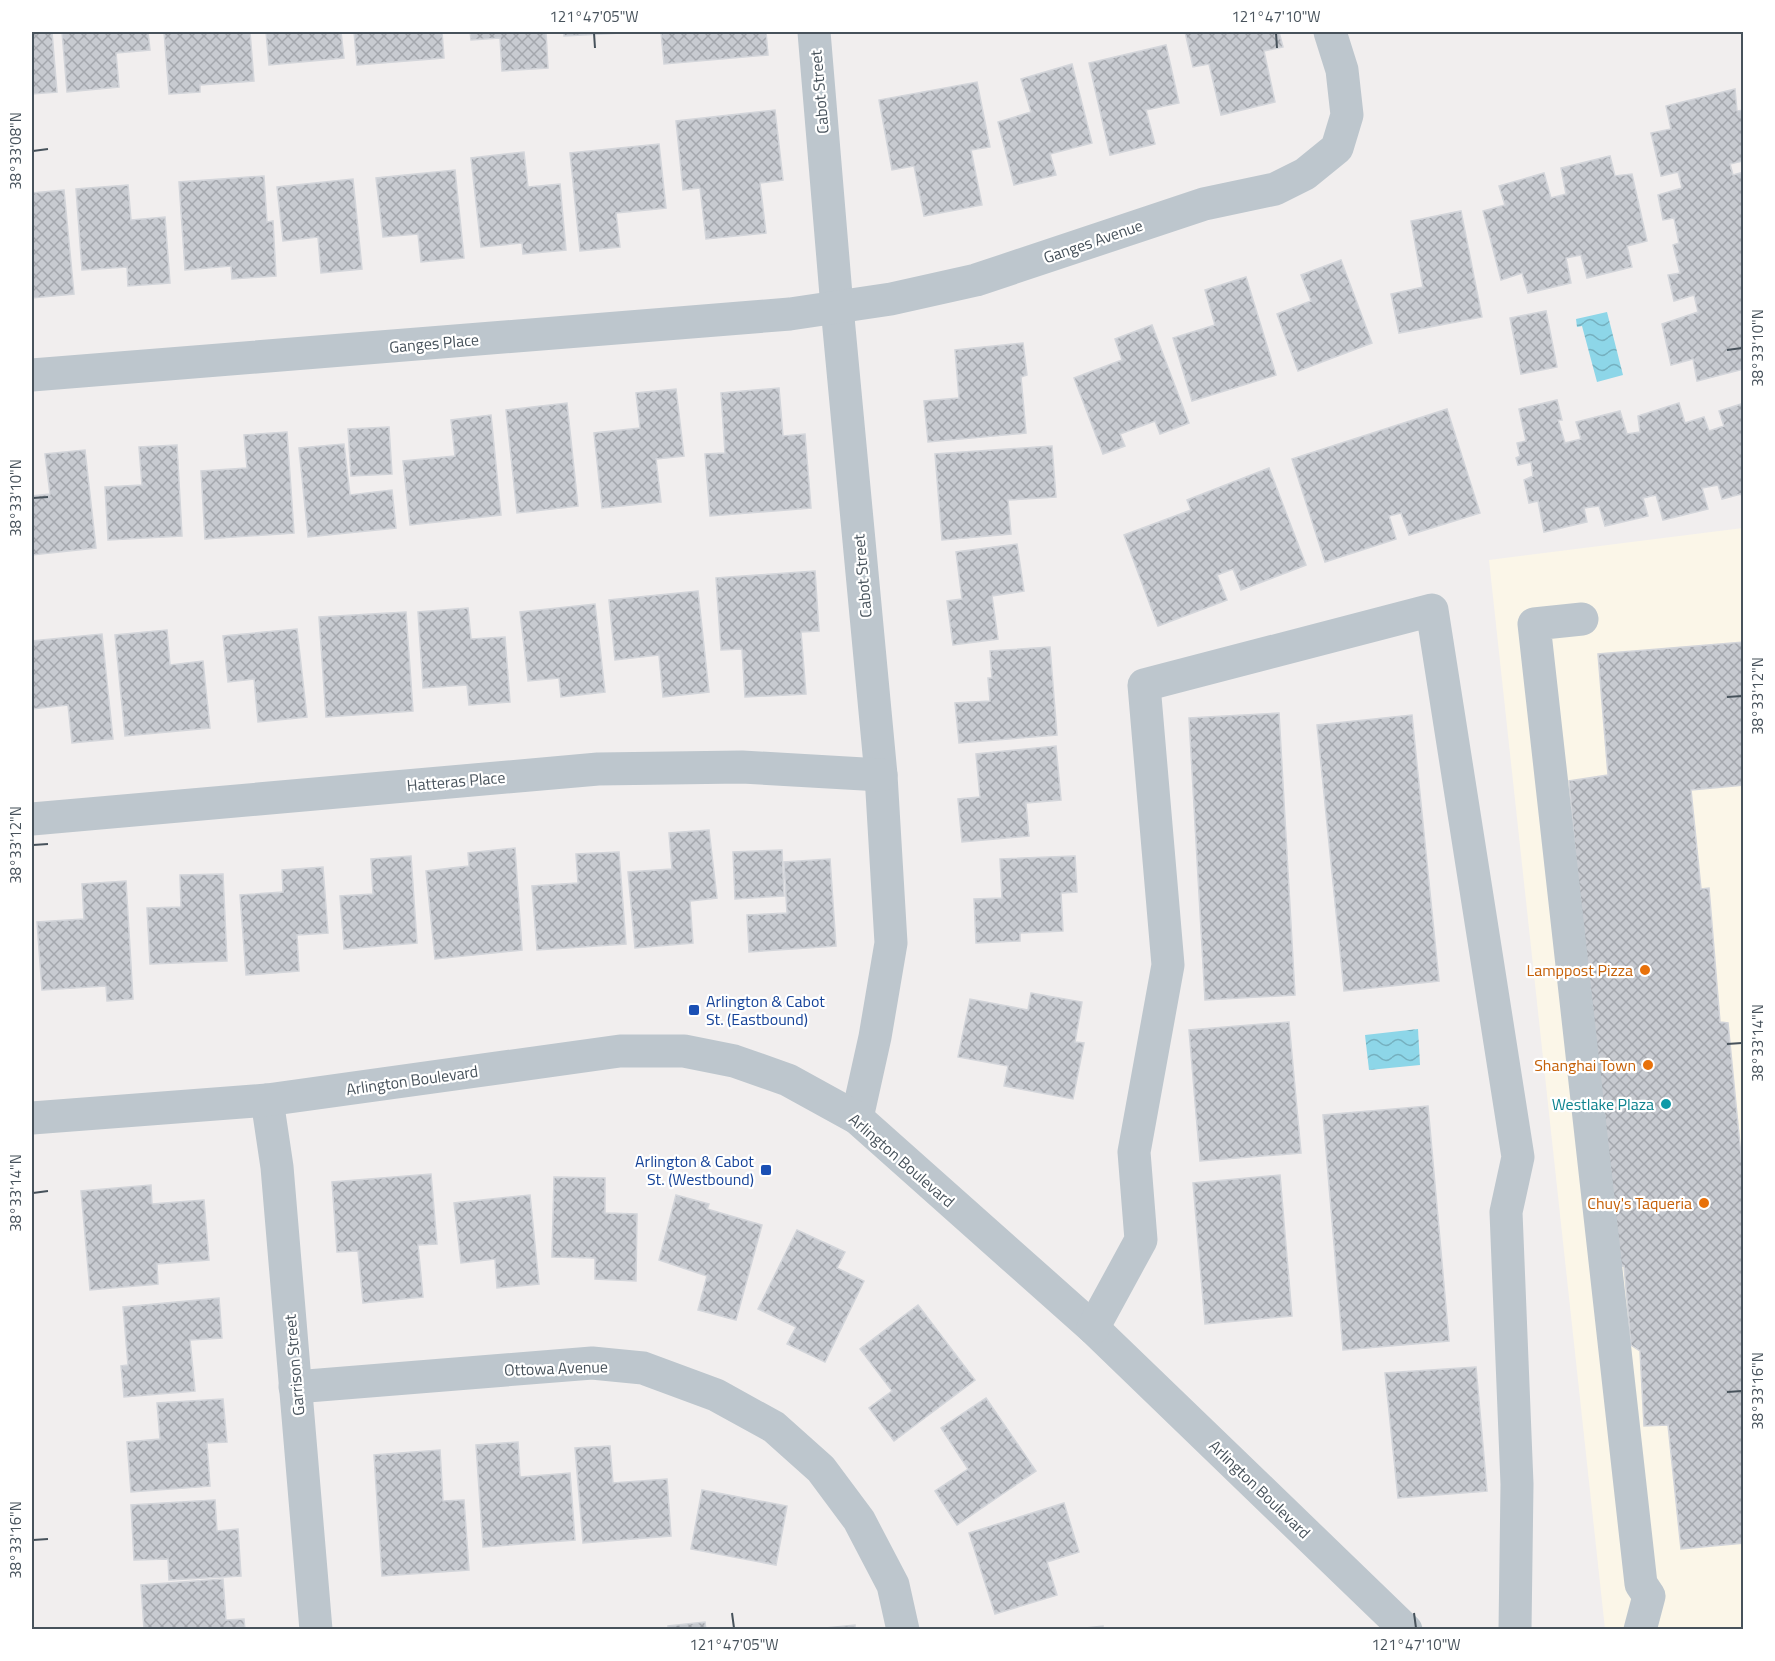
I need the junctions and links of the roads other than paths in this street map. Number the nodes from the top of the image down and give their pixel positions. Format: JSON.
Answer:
{"nodes":[{"id":1,"x":814,"y":32,"type":"edge"},
{"id":2,"x":1329,"y":32,"type":"edge"},
{"id":3,"x":837,"y":307,"type":"junction"},
{"id":4,"x":32,"y":375,"type":"edge"},
{"id":5,"x":1582,"y":619,"type":"dead end"},
{"id":6,"x":881,"y":775,"type":"junction"},
{"id":7,"x":32,"y":819,"type":"edge"},
{"id":8,"x":267,"y":1100,"type":"junction"},
{"id":9,"x":32,"y":1118,"type":"edge"},
{"id":10,"x":857,"y":1118,"type":"junction"},
{"id":11,"x":1093,"y":1328,"type":"junction"},
{"id":12,"x":296,"y":1387,"type":"junction"},
{"id":13,"x":316,"y":1629,"type":"edge"},
{"id":14,"x":903,"y":1629,"type":"edge"},
{"id":15,"x":1406,"y":1629,"type":"edge"},
{"id":16,"x":1515,"y":1629,"type":"edge"},
{"id":17,"x":1640,"y":1629,"type":"edge"}],
"edges":[{"from":1,"to":3,"type":"street","name":"Cabot Street"},
{"from":2,"to":3,"type":"street","name":"Ganges Avenue"},
{"from":3,"to":4,"type":"street","name":"Ganges Place"},
{"from":3,"to":6,"type":"street","name":"Cabot Street"},
{"from":5,"to":17,"type":"street"},
{"from":6,"to":7,"type":"street","name":"Hatteras Place"},
{"from":6,"to":10,"type":"street","name":"Cabot Street"},
{"from":8,"to":9,"type":"street","name":"Arlington Boulevard"},
{"from":8,"to":10,"type":"street","name":"Arlington Boulevard"},
{"from":8,"to":12,"type":"street","name":"Garrison Street"},
{"from":10,"to":11,"type":"street","name":"Arlington Boulevard"},
{"from":11,"to":15,"type":"street","name":"Arlington Boulevard"},
{"from":11,"to":16,"type":"street"},
{"from":12,"to":13,"type":"street","name":"Garrison Street"},
{"from":12,"to":14,"type":"street","name":"Ottowa Avenue"}]}
